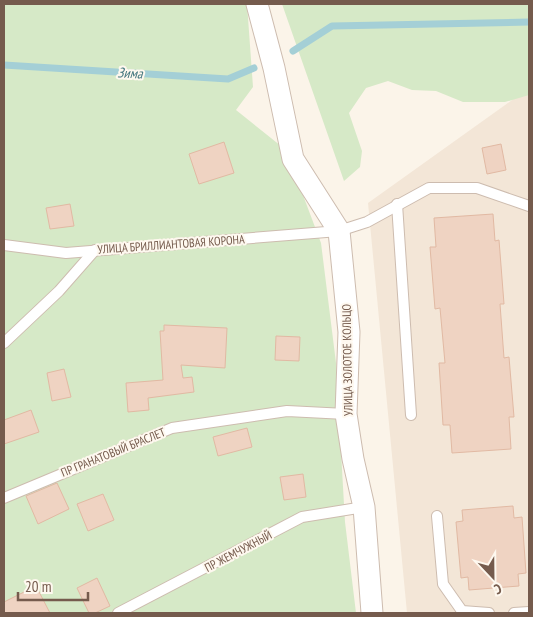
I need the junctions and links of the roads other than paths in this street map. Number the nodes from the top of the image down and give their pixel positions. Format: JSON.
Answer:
{"nodes":[{"id":1,"x":257,"y":4,"type":"edge"},
{"id":2,"x":397,"y":204,"type":"junction"},
{"id":3,"x":529,"y":206,"type":"edge"},
{"id":4,"x":339,"y":231,"type":"junction"},
{"id":5,"x":4,"y":245,"type":"edge"},
{"id":6,"x":94,"y":250,"type":"junction"},
{"id":7,"x":4,"y":343,"type":"edge"},
{"id":8,"x":346,"y":414,"type":"junction"},
{"id":9,"x":412,"y":415,"type":"dead end"},
{"id":10,"x":4,"y":498,"type":"edge"},
{"id":11,"x":364,"y":507,"type":"junction"},
{"id":12,"x":437,"y":516,"type":"dead end"},
{"id":13,"x":529,"y":612,"type":"edge"},
{"id":14,"x":118,"y":613,"type":"edge"},
{"id":15,"x":372,"y":613,"type":"edge"},
{"id":16,"x":489,"y":613,"type":"edge"},
{"id":17,"x":514,"y":613,"type":"edge"}],
"edges":[{"from":1,"to":4,"type":"street","name":"УЛИЦА ЗОЛОТОЕ КОЛЬЦО"},
{"from":2,"to":3,"type":"lane","name":"УЛИЦА БРИЛЛИАНТОВАЯ КОРОНА"},
{"from":2,"to":4,"type":"lane","name":"УЛИЦА БРИЛЛИАНТОВАЯ КОРОНА"},
{"from":2,"to":9,"type":"lane"},
{"from":4,"to":6,"type":"lane","name":"УЛИЦА БРИЛЛИАНТОВАЯ КОРОНА"},
{"from":4,"to":8,"type":"street","name":"УЛИЦА ЗОЛОТОЕ КОЛЬЦО"},
{"from":5,"to":6,"type":"lane","name":"УЛИЦА БРИЛЛИАНТОВАЯ КОРОНА"},
{"from":6,"to":7,"type":"lane"},
{"from":8,"to":10,"type":"lane","name":"ПР ГРАНАТОВЫЙ БРАСЛЕТ"},
{"from":8,"to":11,"type":"street","name":"УЛИЦА ЗОЛОТОЕ КОЛЬЦО"},
{"from":11,"to":14,"type":"lane","name":"ПР ЖЕМЧУЖНЫЙ"},
{"from":11,"to":15,"type":"street","name":"УЛИЦА ЗОЛОТОЕ КОЛЬЦО"},
{"from":12,"to":16,"type":"lane"},
{"from":13,"to":17,"type":"lane"}]}
